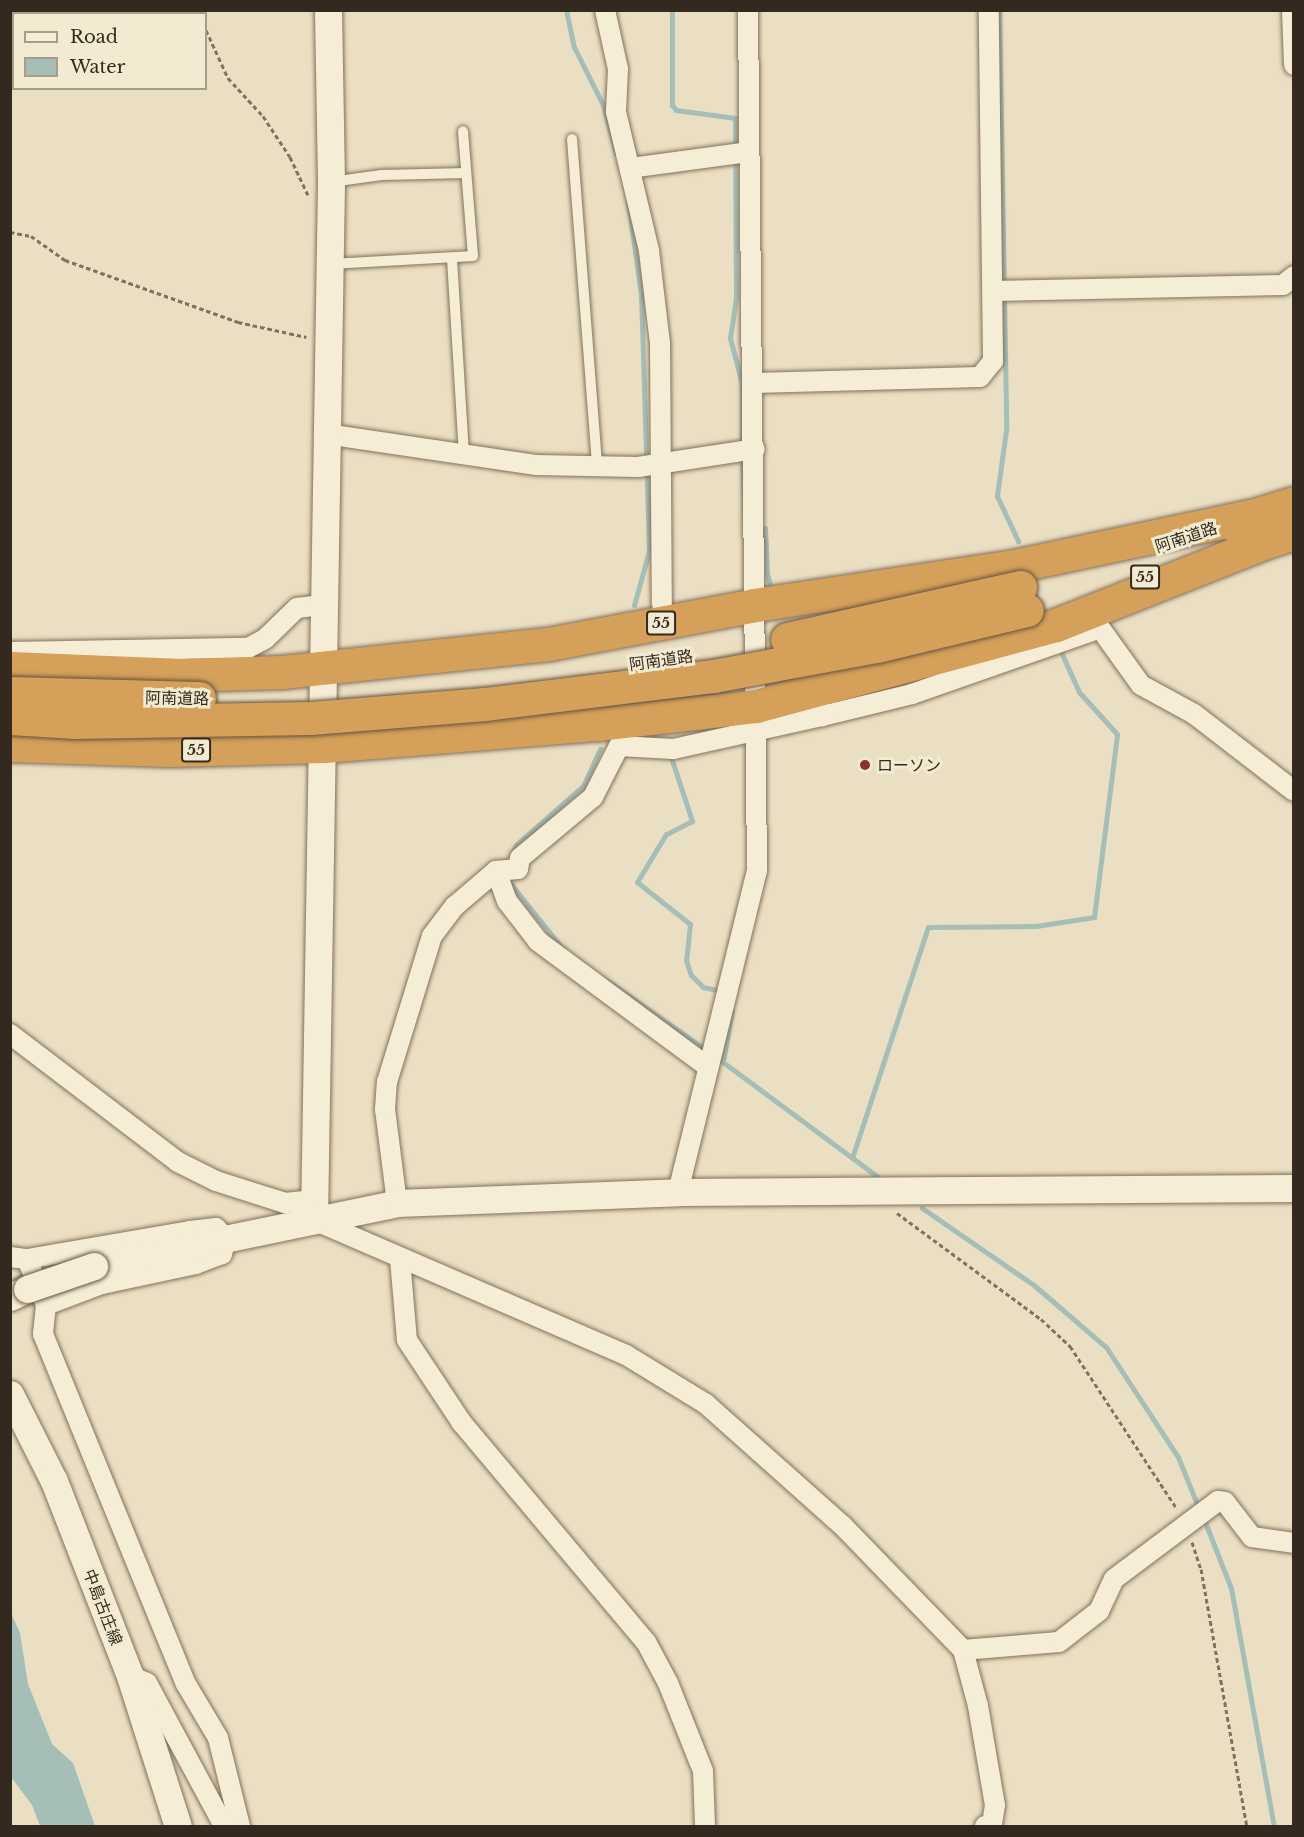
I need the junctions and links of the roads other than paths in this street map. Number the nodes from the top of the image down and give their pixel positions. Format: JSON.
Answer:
{"nodes":[{"id":1,"x":328,"y":10,"type":"edge"},
{"id":2,"x":605,"y":10,"type":"edge"},
{"id":3,"x":748,"y":10,"type":"edge"},
{"id":4,"x":989,"y":10,"type":"edge"},
{"id":5,"x":1292,"y":10,"type":"edge"},
{"id":6,"x":1293,"y":65,"type":"edge"},
{"id":7,"x":463,"y":131,"type":"dead end"},
{"id":8,"x":572,"y":139,"type":"dead end"},
{"id":9,"x":740,"y":152,"type":"junction"},
{"id":10,"x":630,"y":168,"type":"junction"},
{"id":11,"x":466,"y":172,"type":"junction"},
{"id":12,"x":331,"y":182,"type":"junction"},
{"id":13,"x":452,"y":259,"type":"junction"},
{"id":14,"x":328,"y":264,"type":"junction"},
{"id":15,"x":1293,"y":276,"type":"edge"},
{"id":16,"x":1000,"y":291,"type":"junction"},
{"id":17,"x":753,"y":383,"type":"junction"},
{"id":18,"x":326,"y":434,"type":"junction"},
{"id":19,"x":746,"y":449,"type":"junction"},
{"id":20,"x":464,"y":454,"type":"junction"},
{"id":21,"x":650,"y":465,"type":"junction"},
{"id":22,"x":597,"y":466,"type":"junction"},
{"id":23,"x":1293,"y":503,"type":"edge"},
{"id":24,"x":1257,"y":530,"type":"junction"},
{"id":25,"x":1293,"y":533,"type":"edge"},
{"id":26,"x":1023,"y":598,"type":"junction"},
{"id":27,"x":662,"y":604,"type":"dead end"},
{"id":28,"x":322,"y":605,"type":"junction"},
{"id":29,"x":754,"y":605,"type":"junction"},
{"id":30,"x":10,"y":651,"type":"edge"},
{"id":31,"x":10,"y":668,"type":"edge"},
{"id":32,"x":323,"y":669,"type":"junction"},
{"id":33,"x":10,"y":693,"type":"edge"},
{"id":34,"x":818,"y":704,"type":"junction"},
{"id":35,"x":10,"y":718,"type":"edge"},
{"id":36,"x":756,"y":719,"type":"junction"},
{"id":37,"x":10,"y":745,"type":"edge"},
{"id":38,"x":323,"y":746,"type":"junction"},
{"id":39,"x":1293,"y":791,"type":"edge"},
{"id":40,"x":504,"y":870,"type":"junction"},
{"id":41,"x":10,"y":1034,"type":"edge"},
{"id":42,"x":710,"y":1058,"type":"junction"},
{"id":43,"x":1293,"y":1188,"type":"edge"},
{"id":44,"x":678,"y":1192,"type":"junction"},
{"id":45,"x":397,"y":1203,"type":"junction"},
{"id":46,"x":315,"y":1210,"type":"junction"},
{"id":47,"x":226,"y":1239,"type":"junction"},
{"id":48,"x":19,"y":1258,"type":"edge"},
{"id":49,"x":400,"y":1259,"type":"junction"},
{"id":50,"x":28,"y":1297,"type":"edge"},
{"id":51,"x":10,"y":1394,"type":"edge"},
{"id":52,"x":1293,"y":1544,"type":"edge"},
{"id":53,"x":963,"y":1650,"type":"junction"},
{"id":54,"x":130,"y":1676,"type":"junction"},
{"id":55,"x":178,"y":1827,"type":"edge"},
{"id":56,"x":230,"y":1827,"type":"edge"},
{"id":57,"x":240,"y":1827,"type":"edge"},
{"id":58,"x":705,"y":1827,"type":"edge"},
{"id":59,"x":985,"y":1827,"type":"edge"}],
"edges":[{"from":1,"to":12,"type":"street"},
{"from":2,"to":10,"type":"street"},
{"from":3,"to":9,"type":"street"},
{"from":4,"to":16,"type":"street"},
{"from":5,"to":6,"type":"street"},
{"from":7,"to":11,"type":"lane"},
{"from":8,"to":22,"type":"lane"},
{"from":9,"to":10,"type":"street"},
{"from":9,"to":17,"type":"street"},
{"from":10,"to":21,"type":"street"},
{"from":11,"to":12,"type":"lane"},
{"from":11,"to":13,"type":"lane"},
{"from":12,"to":14,"type":"street"},
{"from":13,"to":14,"type":"lane"},
{"from":13,"to":20,"type":"lane"},
{"from":14,"to":18,"type":"street"},
{"from":15,"to":16,"type":"street"},
{"from":16,"to":17,"type":"street"},
{"from":17,"to":19,"type":"street"},
{"from":18,"to":20,"type":"street"},
{"from":18,"to":28,"type":"street"},
{"from":19,"to":21,"type":"street"},
{"from":19,"to":29,"type":"street"},
{"from":20,"to":22,"type":"street"},
{"from":21,"to":22,"type":"street"},
{"from":21,"to":27,"type":"street"},
{"from":23,"to":24,"type":"highway","name":"阿南道路","number":"55"},
{"from":24,"to":25,"type":"highway","name":"阿南道路","number":"55"},
{"from":24,"to":26,"type":"highway","name":"阿南道路","number":"55"},
{"from":24,"to":29,"type":"highway","number":"55"},
{"from":24,"to":34,"type":"highway","number":"55"},
{"from":26,"to":33,"type":"highway","name":"阿南道路","number":"55","bridge":true},
{"from":26,"to":35,"type":"highway","name":"阿南道路","number":"55","bridge":true},
{"from":28,"to":30,"type":"street"},
{"from":28,"to":32,"type":"street"},
{"from":29,"to":32,"type":"highway","number":"55"},
{"from":29,"to":36,"type":"street"},
{"from":31,"to":32,"type":"highway","number":"55"},
{"from":32,"to":38,"type":"street"},
{"from":34,"to":36,"type":"highway","number":"55"},
{"from":34,"to":39,"type":"street"},
{"from":36,"to":38,"type":"highway","number":"55"},
{"from":36,"to":40,"type":"street"},
{"from":36,"to":42,"type":"street"},
{"from":37,"to":38,"type":"highway","number":"55"},
{"from":38,"to":46,"type":"street"},
{"from":40,"to":42,"type":"street"},
{"from":40,"to":45,"type":"street"},
{"from":41,"to":46,"type":"street"},
{"from":42,"to":44,"type":"street"},
{"from":43,"to":44,"type":"street"},
{"from":44,"to":45,"type":"street"},
{"from":45,"to":46,"type":"street"},
{"from":46,"to":47,"type":"street"},
{"from":46,"to":49,"type":"street"},
{"from":47,"to":48,"type":"street"},
{"from":47,"to":50,"type":"street","bridge":true},
{"from":47,"to":50,"type":"street"},
{"from":48,"to":50,"type":"street"},
{"from":49,"to":53,"type":"street"},
{"from":49,"to":58,"type":"street"},
{"from":50,"to":57,"type":"street"},
{"from":51,"to":54,"type":"street","name":"中島古庄線"},
{"from":52,"to":53,"type":"street"},
{"from":53,"to":59,"type":"street"},
{"from":54,"to":55,"type":"street","name":"中島古庄線"},
{"from":54,"to":56,"type":"street"}]}
